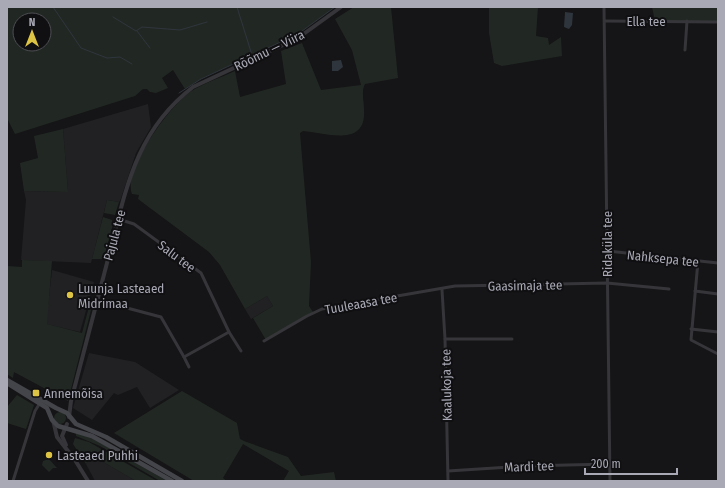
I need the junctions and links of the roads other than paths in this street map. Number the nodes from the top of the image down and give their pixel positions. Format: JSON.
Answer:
{"nodes":[{"id":1,"x":341,"y":7,"type":"edge"},
{"id":2,"x":604,"y":7,"type":"edge"},
{"id":3,"x":604,"y":21,"type":"junction"},
{"id":4,"x":686,"y":21,"type":"junction"},
{"id":5,"x":718,"y":22,"type":"edge"},
{"id":6,"x":685,"y":50,"type":"dead end"},
{"id":7,"x":193,"y":87,"type":"joint"},
{"id":8,"x":118,"y":219,"type":"junction"},
{"id":9,"x":608,"y":251,"type":"junction"},
{"id":10,"x":698,"y":261,"type":"junction"},
{"id":11,"x":718,"y":264,"type":"edge"},
{"id":12,"x":607,"y":283,"type":"junction"},
{"id":13,"x":669,"y":289,"type":"dead end"},
{"id":14,"x":442,"y":290,"type":"junction"},
{"id":15,"x":696,"y":292,"type":"junction"},
{"id":16,"x":718,"y":294,"type":"edge"},
{"id":17,"x":97,"y":300,"type":"junction"},
{"id":18,"x":691,"y":329,"type":"junction"},
{"id":19,"x":229,"y":332,"type":"junction"},
{"id":20,"x":718,"y":332,"type":"edge"},
{"id":21,"x":445,"y":339,"type":"junction"},
{"id":22,"x":512,"y":339,"type":"dead end"},
{"id":23,"x":264,"y":341,"type":"dead end"},
{"id":24,"x":241,"y":350,"type":"dead end"},
{"id":25,"x":718,"y":354,"type":"edge"},
{"id":26,"x":184,"y":358,"type":"junction"},
{"id":27,"x":189,"y":367,"type":"dead end"},
{"id":28,"x":7,"y":380,"type":"edge"},
{"id":29,"x":7,"y":383,"type":"edge"},
{"id":30,"x":71,"y":401,"type":"junction"},
{"id":31,"x":40,"y":403,"type":"junction"},
{"id":32,"x":61,"y":410,"type":"junction"},
{"id":33,"x":69,"y":417,"type":"junction"},
{"id":34,"x":52,"y":419,"type":"junction"},
{"id":35,"x":65,"y":426,"type":"junction"},
{"id":36,"x":67,"y":449,"type":"junction"},
{"id":37,"x":610,"y":464,"type":"junction"},
{"id":38,"x":448,"y":471,"type":"junction"},
{"id":39,"x":13,"y":481,"type":"edge"},
{"id":40,"x":88,"y":481,"type":"edge"},
{"id":41,"x":172,"y":481,"type":"edge"},
{"id":42,"x":182,"y":481,"type":"edge"},
{"id":43,"x":448,"y":481,"type":"edge"},
{"id":44,"x":610,"y":481,"type":"edge"}],
"edges":[{"from":1,"to":7,"type":"street","name":"Rõõmu — Viira"},
{"from":2,"to":3,"type":"street","name":"Ridaküla tee"},
{"from":3,"to":4,"type":"street","name":"Ella tee"},
{"from":3,"to":9,"type":"street","name":"Ridaküla tee"},
{"from":4,"to":5,"type":"street","name":"Ella tee"},
{"from":4,"to":6,"type":"street"},
{"from":7,"to":8,"type":"street","name":"Pajula tee"},
{"from":8,"to":17,"type":"street","name":"Pajula tee"},
{"from":8,"to":19,"type":"street","name":"Salu tee"},
{"from":9,"to":10,"type":"street","name":"Nahksepa tee"},
{"from":9,"to":12,"type":"street","name":"Ridaküla tee"},
{"from":10,"to":11,"type":"street","name":"Nahksepa tee"},
{"from":10,"to":15,"type":"street"},
{"from":12,"to":13,"type":"street","name":"Gaasimaja tee"},
{"from":12,"to":14,"type":"street","name":"Gaasimaja tee"},
{"from":12,"to":37,"type":"street","name":"Ridaküla tee"},
{"from":14,"to":21,"type":"street","name":"Kaalukoja tee"},
{"from":14,"to":23,"type":"street","name":"Tuuleaasa tee"},
{"from":15,"to":16,"type":"street"},
{"from":15,"to":18,"type":"street"},
{"from":17,"to":26,"type":"street"},
{"from":17,"to":30,"type":"street","name":"Pajula tee"},
{"from":18,"to":20,"type":"street"},
{"from":18,"to":25,"type":"street"},
{"from":19,"to":24,"type":"street","name":"Salu tee"},
{"from":19,"to":26,"type":"street"},
{"from":21,"to":22,"type":"street"},
{"from":21,"to":38,"type":"street","name":"Kaalukoja tee"},
{"from":26,"to":27,"type":"street"},
{"from":28,"to":32,"type":"main road"},
{"from":29,"to":31,"type":"main road"},
{"from":30,"to":32,"type":"street"},
{"from":30,"to":33,"type":"street"},
{"from":31,"to":34,"type":"main road"},
{"from":31,"to":39,"type":"street"},
{"from":32,"to":33,"type":"main road"},
{"from":32,"to":34,"type":"main road"},
{"from":33,"to":35,"type":"main road"},
{"from":33,"to":42,"type":"main road"},
{"from":34,"to":35,"type":"main road"},
{"from":34,"to":36,"type":"street"},
{"from":35,"to":36,"type":"street"},
{"from":35,"to":41,"type":"main road"},
{"from":36,"to":40,"type":"street"},
{"from":37,"to":38,"type":"street","name":"Mardi tee"},
{"from":37,"to":44,"type":"street","name":"Ridaküla tee"},
{"from":38,"to":43,"type":"street","name":"Kaalukoja tee"}]}
